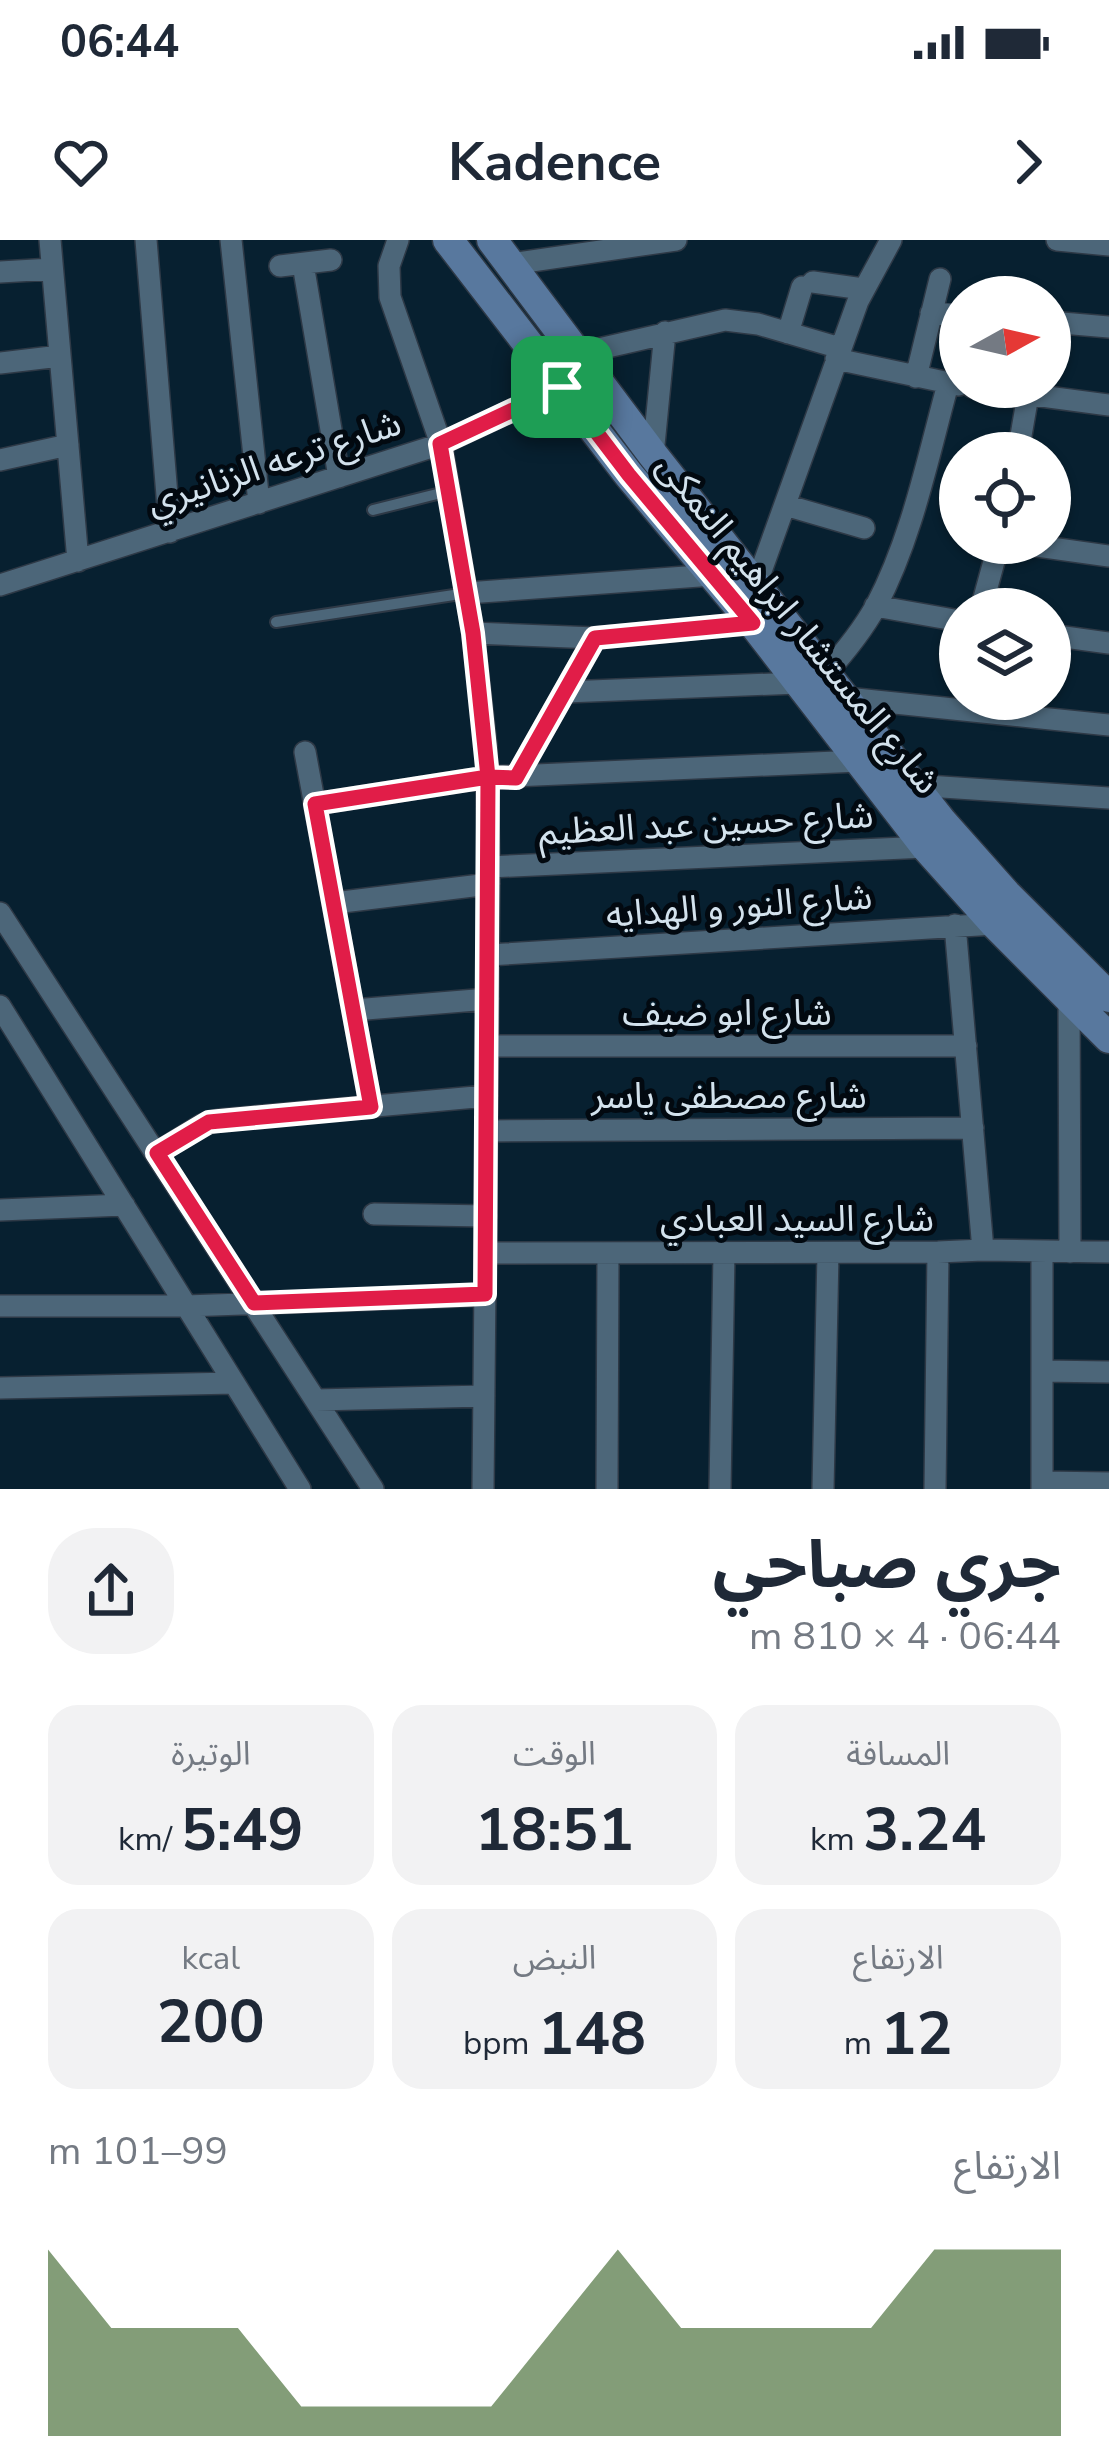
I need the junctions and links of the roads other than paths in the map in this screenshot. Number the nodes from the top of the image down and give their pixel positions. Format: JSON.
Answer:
{"nodes":[{"id":1,"x":50,"y":240,"type":"edge"},
{"id":2,"x":146,"y":240,"type":"edge"},
{"id":3,"x":231,"y":240,"type":"edge"},
{"id":4,"x":398,"y":240,"type":"edge"},
{"id":5,"x":448,"y":240,"type":"edge"},
{"id":6,"x":676,"y":240,"type":"edge"},
{"id":7,"x":891,"y":240,"type":"edge"},
{"id":8,"x":1057,"y":240,"type":"edge"},
{"id":9,"x":1109,"y":245,"type":"edge"},
{"id":10,"x":501,"y":252,"type":"edge"},
{"id":11,"x":331,"y":260,"type":"dead end"},
{"id":12,"x":52,"y":269,"type":"junction"},
{"id":13,"x":0,"y":272,"type":"edge"},
{"id":14,"x":939,"y":283,"type":"edge"},
{"id":15,"x":862,"y":289,"type":"junction"},
{"id":16,"x":931,"y":313,"type":"junction"},
{"id":17,"x":939,"y":314,"type":"edge"},
{"id":18,"x":1071,"y":324,"type":"edge"},
{"id":19,"x":1109,"y":327,"type":"edge"},
{"id":20,"x":665,"y":332,"type":"junction"},
{"id":21,"x":788,"y":333,"type":"junction"},
{"id":22,"x":578,"y":354,"type":"junction"},
{"id":23,"x":838,"y":354,"type":"junction"},
{"id":24,"x":60,"y":356,"type":"junction"},
{"id":25,"x":0,"y":363,"type":"edge"},
{"id":26,"x":916,"y":377,"type":"junction"},
{"id":27,"x":939,"y":382,"type":"edge"},
{"id":28,"x":562,"y":387,"type":"junction"},
{"id":29,"x":1071,"y":400,"type":"edge"},
{"id":30,"x":1109,"y":406,"type":"edge"},
{"id":31,"x":946,"y":408,"type":"edge"},
{"id":32,"x":440,"y":444,"type":"junction"},
{"id":33,"x":68,"y":445,"type":"junction"},
{"id":34,"x":0,"y":460,"type":"edge"},
{"id":35,"x":641,"y":465,"type":"junction"},
{"id":36,"x":339,"y":477,"type":"junction"},
{"id":37,"x":449,"y":491,"type":"junction"},
{"id":38,"x":259,"y":503,"type":"junction"},
{"id":39,"x":785,"y":505,"type":"junction"},
{"id":40,"x":373,"y":510,"type":"dead end"},
{"id":41,"x":864,"y":528,"type":"dead end"},
{"id":42,"x":170,"y":532,"type":"junction"},
{"id":43,"x":1071,"y":551,"type":"edge"},
{"id":44,"x":1109,"y":556,"type":"edge"},
{"id":45,"x":78,"y":561,"type":"junction"},
{"id":46,"x":713,"y":575,"type":"junction"},
{"id":47,"x":0,"y":585,"type":"edge"},
{"id":48,"x":756,"y":585,"type":"junction"},
{"id":49,"x":467,"y":593,"type":"junction"},
{"id":50,"x":875,"y":606,"type":"junction"},
{"id":51,"x":939,"y":617,"type":"edge"},
{"id":52,"x":276,"y":622,"type":"dead end"},
{"id":53,"x":753,"y":623,"type":"junction"},
{"id":54,"x":473,"y":633,"type":"junction"},
{"id":55,"x":595,"y":638,"type":"junction"},
{"id":56,"x":1071,"y":638,"type":"edge"},
{"id":57,"x":1109,"y":643,"type":"edge"},
{"id":58,"x":812,"y":678,"type":"junction"},
{"id":59,"x":565,"y":692,"type":"junction"},
{"id":60,"x":846,"y":698,"type":"junction"},
{"id":61,"x":1109,"y":725,"type":"edge"},
{"id":62,"x":305,"y":752,"type":"dead end"},
{"id":63,"x":859,"y":761,"type":"junction"},
{"id":64,"x":488,"y":777,"type":"junction"},
{"id":65,"x":516,"y":778,"type":"junction"},
{"id":66,"x":912,"y":784,"type":"junction"},
{"id":67,"x":1109,"y":798,"type":"edge"},
{"id":68,"x":315,"y":804,"type":"junction"},
{"id":69,"x":926,"y":847,"type":"junction"},
{"id":70,"x":489,"y":875,"type":"junction"},
{"id":71,"x":334,"y":903,"type":"junction"},
{"id":72,"x":0,"y":913,"type":"edge"},
{"id":73,"x":995,"y":924,"type":"junction"},
{"id":74,"x":955,"y":925,"type":"junction"},
{"id":75,"x":488,"y":955,"type":"junction"},
{"id":76,"x":1108,"y":995,"type":"edge"},
{"id":77,"x":1069,"y":997,"type":"junction"},
{"id":78,"x":488,"y":999,"type":"junction"},
{"id":79,"x":0,"y":1006,"type":"edge"},
{"id":80,"x":354,"y":1010,"type":"junction"},
{"id":81,"x":1109,"y":1038,"type":"edge"},
{"id":82,"x":488,"y":1046,"type":"junction"},
{"id":83,"x":966,"y":1046,"type":"junction"},
{"id":84,"x":487,"y":1096,"type":"junction"},
{"id":85,"x":371,"y":1107,"type":"junction"},
{"id":86,"x":973,"y":1128,"type":"junction"},
{"id":87,"x":487,"y":1130,"type":"junction"},
{"id":88,"x":157,"y":1153,"type":"junction"},
{"id":89,"x":124,"y":1205,"type":"junction"},
{"id":90,"x":0,"y":1210,"type":"edge"},
{"id":91,"x":374,"y":1214,"type":"dead end"},
{"id":92,"x":486,"y":1216,"type":"junction"},
{"id":93,"x":983,"y":1250,"type":"junction"},
{"id":94,"x":724,"y":1252,"type":"junction"},
{"id":95,"x":828,"y":1252,"type":"junction"},
{"id":96,"x":938,"y":1252,"type":"junction"},
{"id":97,"x":1042,"y":1252,"type":"junction"},
{"id":98,"x":1070,"y":1252,"type":"junction"},
{"id":99,"x":1109,"y":1252,"type":"edge"},
{"id":100,"x":485,"y":1253,"type":"junction"},
{"id":101,"x":608,"y":1253,"type":"junction"},
{"id":102,"x":485,"y":1294,"type":"junction"},
{"id":103,"x":254,"y":1303,"type":"junction"},
{"id":104,"x":0,"y":1306,"type":"edge"},
{"id":105,"x":187,"y":1306,"type":"junction"},
{"id":106,"x":1042,"y":1371,"type":"junction"},
{"id":107,"x":1109,"y":1372,"type":"edge"},
{"id":108,"x":234,"y":1383,"type":"junction"},
{"id":109,"x":0,"y":1388,"type":"edge"},
{"id":110,"x":484,"y":1396,"type":"junction"},
{"id":111,"x":316,"y":1400,"type":"junction"},
{"id":112,"x":1109,"y":1483,"type":"edge"},
{"id":113,"x":1042,"y":1485,"type":"edge"},
{"id":114,"x":300,"y":1489,"type":"edge"},
{"id":115,"x":373,"y":1489,"type":"edge"},
{"id":116,"x":483,"y":1489,"type":"edge"},
{"id":117,"x":608,"y":1489,"type":"edge"},
{"id":118,"x":720,"y":1489,"type":"edge"},
{"id":119,"x":823,"y":1489,"type":"edge"},
{"id":120,"x":935,"y":1489,"type":"edge"}],
"edges":[{"from":1,"to":12,"type":"street"},
{"from":2,"to":42,"type":"street"},
{"from":3,"to":38,"type":"street"},
{"from":4,"to":32,"type":"street"},
{"from":5,"to":28,"type":"main road","name":"شارع المستشار ابراهيم النمكى"},
{"from":6,"to":10,"type":"street"},
{"from":7,"to":15,"type":"street"},
{"from":8,"to":9,"type":"street"},
{"from":10,"to":22,"type":"main road","name":"شارع المستشار ابراهيم النمكى"},
{"from":11,"to":36,"type":"street"},
{"from":12,"to":13,"type":"street"},
{"from":12,"to":24,"type":"street"},
{"from":14,"to":16,"type":"street"},
{"from":15,"to":21,"type":"street"},
{"from":15,"to":23,"type":"street"},
{"from":16,"to":17,"type":"street"},
{"from":16,"to":26,"type":"street"},
{"from":18,"to":19,"type":"street"},
{"from":20,"to":21,"type":"street"},
{"from":20,"to":22,"type":"street"},
{"from":20,"to":35,"type":"street"},
{"from":21,"to":23,"type":"street"},
{"from":22,"to":35,"type":"main road","name":"شارع المستشار ابراهيم النمكى"},
{"from":23,"to":26,"type":"street"},
{"from":23,"to":39,"type":"street"},
{"from":24,"to":25,"type":"street"},
{"from":24,"to":33,"type":"street"},
{"from":26,"to":27,"type":"street"},
{"from":28,"to":32,"type":"street","name":"شارع ترعه الزنانيري"},
{"from":28,"to":35,"type":"main road","name":"شارع المستشار ابراهيم النمكى"},
{"from":29,"to":30,"type":"street"},
{"from":31,"to":50,"type":"street"},
{"from":32,"to":36,"type":"street","name":"شارع ترعه الزنانيري"},
{"from":32,"to":37,"type":"street"},
{"from":33,"to":34,"type":"street"},
{"from":33,"to":45,"type":"street"},
{"from":35,"to":46,"type":"main road","name":"شارع المستشار ابراهيم النمكى"},
{"from":35,"to":48,"type":"main road","name":"شارع المستشار ابراهيم النمكى"},
{"from":36,"to":38,"type":"street","name":"شارع ترعه الزنانيري"},
{"from":37,"to":40,"type":"lane"},
{"from":37,"to":49,"type":"street"},
{"from":38,"to":42,"type":"street","name":"شارع ترعه الزنانيري"},
{"from":39,"to":41,"type":"street"},
{"from":39,"to":48,"type":"street"},
{"from":42,"to":45,"type":"street","name":"شارع ترعه الزنانيري"},
{"from":43,"to":44,"type":"street"},
{"from":45,"to":47,"type":"street","name":"شارع ترعه الزنانيري"},
{"from":46,"to":49,"type":"street"},
{"from":46,"to":53,"type":"main road","name":"شارع المستشار ابراهيم النمكى"},
{"from":48,"to":58,"type":"main road","name":"شارع المستشار ابراهيم النمكى"},
{"from":49,"to":52,"type":"lane"},
{"from":49,"to":54,"type":"street"},
{"from":50,"to":51,"type":"street"},
{"from":50,"to":58,"type":"street"},
{"from":53,"to":55,"type":"street"},
{"from":53,"to":58,"type":"main road","name":"شارع المستشار ابراهيم النمكى"},
{"from":54,"to":55,"type":"street"},
{"from":54,"to":64,"type":"street"},
{"from":55,"to":59,"type":"street"},
{"from":56,"to":57,"type":"street"},
{"from":58,"to":59,"type":"street"},
{"from":58,"to":60,"type":"main road","name":"شارع المستشار ابراهيم النمكى"},
{"from":58,"to":63,"type":"main road","name":"شارع المستشار ابراهيم النمكى"},
{"from":59,"to":65,"type":"street"},
{"from":60,"to":61,"type":"street"},
{"from":60,"to":66,"type":"main road","name":"شارع المستشار ابراهيم النمكى"},
{"from":62,"to":68,"type":"street"},
{"from":63,"to":65,"type":"street"},
{"from":63,"to":69,"type":"main road","name":"شارع المستشار ابراهيم النمكى"},
{"from":64,"to":65,"type":"street"},
{"from":64,"to":68,"type":"street"},
{"from":64,"to":70,"type":"street"},
{"from":66,"to":67,"type":"street"},
{"from":66,"to":76,"type":"main road","name":"شارع المستشار ابراهيم النمكى"},
{"from":68,"to":71,"type":"street"},
{"from":69,"to":70,"type":"street","name":"شارع حسين عبد العظيم"},
{"from":69,"to":73,"type":"main road","name":"شارع المستشار ابراهيم النمكى"},
{"from":70,"to":71,"type":"street","name":"شارع حسين عبد العظيم"},
{"from":70,"to":75,"type":"street"},
{"from":71,"to":80,"type":"street"},
{"from":72,"to":88,"type":"street"},
{"from":73,"to":74,"type":"street","name":"شارع النور و الهدايه"},
{"from":73,"to":77,"type":"main road","name":"شارع المستشار ابراهيم النمكى"},
{"from":74,"to":75,"type":"street","name":"شارع النور و الهدايه"},
{"from":74,"to":83,"type":"street"},
{"from":75,"to":78,"type":"street"},
{"from":77,"to":81,"type":"main road","name":"شارع المستشار ابراهيم النمكى"},
{"from":77,"to":98,"type":"street"},
{"from":78,"to":80,"type":"street"},
{"from":78,"to":82,"type":"street"},
{"from":79,"to":89,"type":"street"},
{"from":80,"to":85,"type":"street"},
{"from":82,"to":83,"type":"street","name":"شارع ابو ضيف"},
{"from":82,"to":84,"type":"street"},
{"from":83,"to":86,"type":"street"},
{"from":84,"to":85,"type":"street"},
{"from":84,"to":87,"type":"street"},
{"from":85,"to":88,"type":"street"},
{"from":86,"to":87,"type":"street","name":"شارع مصطفى ياسر"},
{"from":86,"to":93,"type":"street"},
{"from":87,"to":92,"type":"street"},
{"from":88,"to":103,"type":"street"},
{"from":89,"to":90,"type":"street"},
{"from":89,"to":105,"type":"street"},
{"from":91,"to":92,"type":"street"},
{"from":92,"to":100,"type":"street"},
{"from":93,"to":96,"type":"street","name":"شارع السيد العبادي"},
{"from":93,"to":97,"type":"street","name":"شارع السيد العبادي"},
{"from":94,"to":95,"type":"street","name":"شارع السيد العبادي"},
{"from":94,"to":101,"type":"street","name":"شارع السيد العبادي"},
{"from":94,"to":118,"type":"street"},
{"from":95,"to":96,"type":"street","name":"شارع السيد العبادي"},
{"from":95,"to":119,"type":"street"},
{"from":96,"to":120,"type":"street"},
{"from":97,"to":98,"type":"street","name":"شارع السيد العبادي"},
{"from":97,"to":106,"type":"street"},
{"from":98,"to":99,"type":"street","name":"شارع السيد العبادي"},
{"from":100,"to":101,"type":"street","name":"شارع السيد العبادي"},
{"from":100,"to":102,"type":"street"},
{"from":101,"to":117,"type":"street"},
{"from":102,"to":103,"type":"street"},
{"from":102,"to":110,"type":"street"},
{"from":103,"to":105,"type":"street"},
{"from":103,"to":111,"type":"street"},
{"from":104,"to":105,"type":"street"},
{"from":105,"to":108,"type":"street"},
{"from":106,"to":107,"type":"street"},
{"from":106,"to":113,"type":"street"},
{"from":108,"to":109,"type":"street"},
{"from":108,"to":114,"type":"street"},
{"from":110,"to":111,"type":"street"},
{"from":110,"to":116,"type":"street"},
{"from":111,"to":115,"type":"street"},
{"from":112,"to":113,"type":"street"}]}
